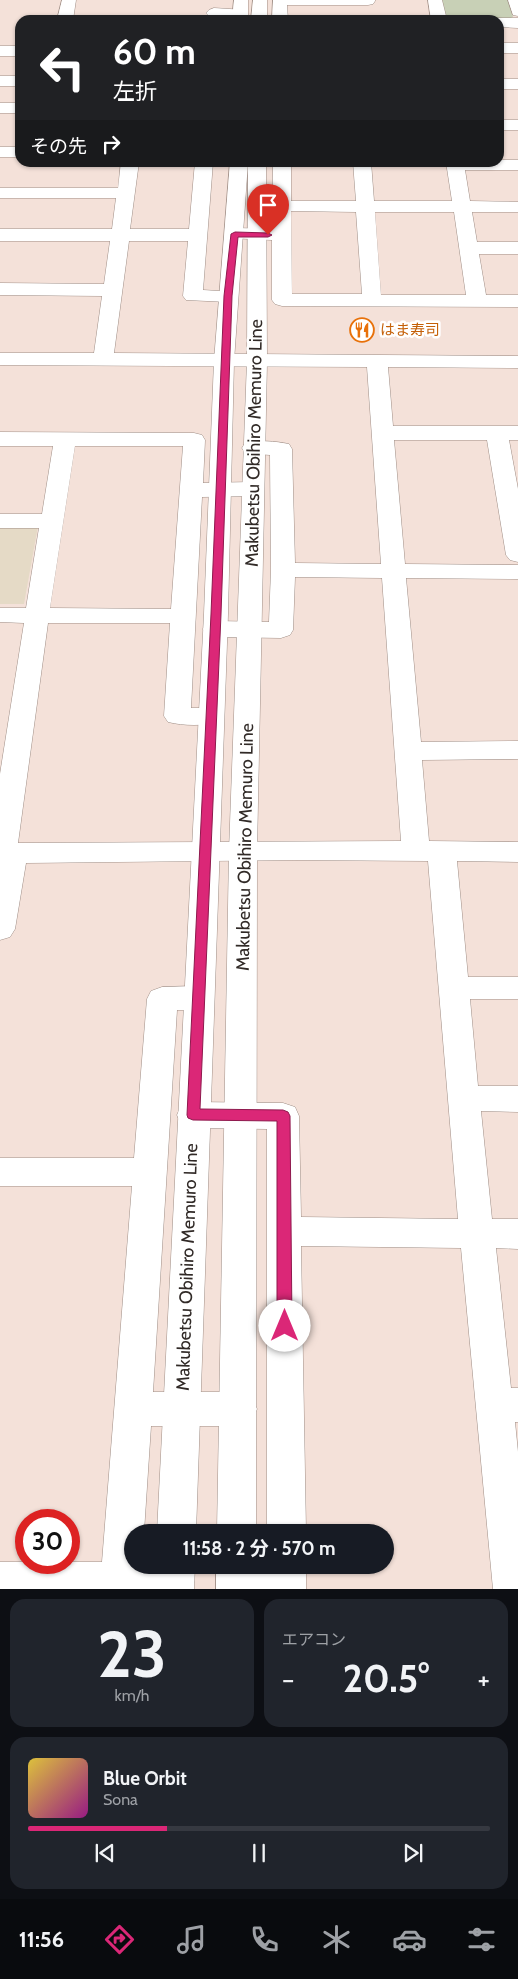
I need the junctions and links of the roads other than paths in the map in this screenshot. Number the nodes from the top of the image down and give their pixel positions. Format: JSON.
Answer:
{"nodes":[{"id":1,"x":69,"y":0,"type":"edge"},
{"id":2,"x":260,"y":0,"type":"edge"},
{"id":3,"x":435,"y":0,"type":"edge"},
{"id":4,"x":515,"y":0,"type":"edge"},
{"id":5,"x":280,"y":1,"type":"edge"},
{"id":6,"x":368,"y":1,"type":"edge"},
{"id":7,"x":214,"y":11,"type":"edge"},
{"id":8,"x":240,"y":11,"type":"edge"},
{"id":9,"x":518,"y":12,"type":"edge"},
{"id":10,"x":66,"y":15,"type":"edge"},
{"id":11,"x":259,"y":15,"type":"edge"},
{"id":12,"x":280,"y":15,"type":"edge"},
{"id":13,"x":369,"y":15,"type":"edge"},
{"id":14,"x":438,"y":15,"type":"edge"},
{"id":15,"x":504,"y":23,"type":"edge"},
{"id":16,"x":518,"y":23,"type":"edge"},
{"id":17,"x":504,"y":48,"type":"edge"},
{"id":18,"x":518,"y":48,"type":"edge"},
{"id":19,"x":0,"y":51,"type":"edge"},
{"id":20,"x":15,"y":51,"type":"edge"},
{"id":21,"x":0,"y":81,"type":"edge"},
{"id":22,"x":15,"y":82,"type":"edge"},
{"id":23,"x":504,"y":84,"type":"edge"},
{"id":24,"x":518,"y":84,"type":"edge"},
{"id":25,"x":0,"y":108,"type":"edge"},
{"id":26,"x":15,"y":108,"type":"edge"},
{"id":27,"x":504,"y":125,"type":"edge"},
{"id":28,"x":518,"y":125,"type":"edge"},
{"id":29,"x":0,"y":152,"type":"edge"},
{"id":30,"x":15,"y":152,"type":"edge"},
{"id":31,"x":504,"y":165,"type":"edge"},
{"id":32,"x":518,"y":165,"type":"edge"},
{"id":33,"x":130,"y":167,"type":"edge"},
{"id":34,"x":204,"y":167,"type":"edge"},
{"id":35,"x":239,"y":167,"type":"edge"},
{"id":36,"x":257,"y":167,"type":"edge"},
{"id":37,"x":282,"y":167,"type":"edge"},
{"id":38,"x":362,"y":167,"type":"edge"},
{"id":39,"x":456,"y":167,"type":"edge"},
{"id":40,"x":0,"y":193,"type":"edge"},
{"id":41,"x":127,"y":193,"type":"junction"},
{"id":42,"x":282,"y":206,"type":"junction"},
{"id":43,"x":462,"y":206,"type":"junction"},
{"id":44,"x":518,"y":206,"type":"edge"},
{"id":45,"x":365,"y":207,"type":"junction"},
{"id":46,"x":235,"y":234,"type":"junction"},
{"id":47,"x":0,"y":235,"type":"edge"},
{"id":48,"x":121,"y":235,"type":"junction"},
{"id":49,"x":256,"y":235,"type":"junction"},
{"id":50,"x":281,"y":235,"type":"junction"},
{"id":51,"x":198,"y":236,"type":"junction"},
{"id":52,"x":470,"y":248,"type":"junction"},
{"id":53,"x":518,"y":248,"type":"edge"},
{"id":54,"x":0,"y":289,"type":"edge"},
{"id":55,"x":113,"y":290,"type":"junction"},
{"id":56,"x":228,"y":296,"type":"junction"},
{"id":57,"x":372,"y":301,"type":"junction"},
{"id":58,"x":477,"y":301,"type":"junction"},
{"id":59,"x":518,"y":301,"type":"edge"},
{"id":60,"x":0,"y":360,"type":"edge"},
{"id":61,"x":103,"y":360,"type":"junction"},
{"id":62,"x":224,"y":361,"type":"junction"},
{"id":63,"x":256,"y":361,"type":"junction"},
{"id":64,"x":377,"y":361,"type":"junction"},
{"id":65,"x":518,"y":362,"type":"edge"},
{"id":66,"x":384,"y":433,"type":"junction"},
{"id":67,"x":507,"y":433,"type":"edge"},
{"id":68,"x":0,"y":439,"type":"edge"},
{"id":69,"x":66,"y":439,"type":"junction"},
{"id":70,"x":253,"y":448,"type":"junction"},
{"id":71,"x":252,"y":489,"type":"junction"},
{"id":72,"x":191,"y":490,"type":"junction"},
{"id":73,"x":221,"y":490,"type":"junction"},
{"id":74,"x":513,"y":499,"type":"edge"},
{"id":75,"x":0,"y":521,"type":"edge"},
{"id":76,"x":52,"y":521,"type":"junction"},
{"id":77,"x":518,"y":555,"type":"edge"},
{"id":78,"x":283,"y":570,"type":"junction"},
{"id":79,"x":393,"y":570,"type":"junction"},
{"id":80,"x":518,"y":572,"type":"edge"},
{"id":81,"x":0,"y":614,"type":"edge"},
{"id":82,"x":37,"y":615,"type":"junction"},
{"id":83,"x":182,"y":616,"type":"junction"},
{"id":84,"x":215,"y":629,"type":"junction"},
{"id":85,"x":250,"y":630,"type":"junction"},
{"id":86,"x":211,"y":716,"type":"junction"},
{"id":87,"x":11,"y":721,"type":"edge"},
{"id":88,"x":518,"y":750,"type":"edge"},
{"id":89,"x":407,"y":751,"type":"junction"},
{"id":90,"x":204,"y":851,"type":"junction"},
{"id":91,"x":243,"y":851,"type":"junction"},
{"id":92,"x":429,"y":852,"type":"junction"},
{"id":93,"x":518,"y":852,"type":"edge"},
{"id":94,"x":5,"y":853,"type":"edge"},
{"id":95,"x":0,"y":929,"type":"edge"},
{"id":96,"x":455,"y":988,"type":"junction"},
{"id":97,"x":518,"y":988,"type":"edge"},
{"id":98,"x":198,"y":998,"type":"junction"},
{"id":99,"x":463,"y":1098,"type":"junction"},
{"id":100,"x":518,"y":1099,"type":"edge"},
{"id":101,"x":193,"y":1115,"type":"junction"},
{"id":102,"x":240,"y":1115,"type":"junction"},
{"id":103,"x":0,"y":1172,"type":"edge"},
{"id":104,"x":150,"y":1172,"type":"junction"},
{"id":105,"x":284,"y":1232,"type":"junction"},
{"id":106,"x":476,"y":1234,"type":"junction"},
{"id":107,"x":518,"y":1234,"type":"edge"},
{"id":108,"x":506,"y":1404,"type":"edge"},
{"id":109,"x":133,"y":1409,"type":"junction"},
{"id":110,"x":238,"y":1409,"type":"junction"},
{"id":111,"x":181,"y":1410,"type":"junction"},
{"id":112,"x":176,"y":1524,"type":"edge"},
{"id":113,"x":236,"y":1524,"type":"edge"},
{"id":114,"x":286,"y":1524,"type":"edge"},
{"id":115,"x":236,"y":1574,"type":"edge"},
{"id":116,"x":286,"y":1574,"type":"edge"},
{"id":117,"x":175,"y":1578,"type":"edge"},
{"id":118,"x":0,"y":1582,"type":"edge"},
{"id":119,"x":121,"y":1582,"type":"junction"},
{"id":120,"x":236,"y":1589,"type":"edge"},
{"id":121,"x":513,"y":1589,"type":"edge"}],
"edges":[{"from":1,"to":10,"type":"street"},
{"from":2,"to":11,"type":"street"},
{"from":3,"to":14,"type":"street"},
{"from":4,"to":9,"type":"street"},
{"from":5,"to":6,"type":"street"},
{"from":5,"to":12,"type":"street"},
{"from":6,"to":13,"type":"street"},
{"from":7,"to":8,"type":"street"},
{"from":15,"to":16,"type":"street"},
{"from":17,"to":18,"type":"street"},
{"from":19,"to":20,"type":"street"},
{"from":21,"to":22,"type":"street"},
{"from":23,"to":24,"type":"street"},
{"from":25,"to":26,"type":"street"},
{"from":27,"to":28,"type":"street"},
{"from":29,"to":30,"type":"street"},
{"from":31,"to":32,"type":"street"},
{"from":33,"to":41,"type":"street"},
{"from":34,"to":51,"type":"street"},
{"from":35,"to":46,"type":"street","name":"Makubetsu Obihiro Memuro Line"},
{"from":36,"to":49,"type":"street","name":"Makubetsu Obihiro Memuro Line"},
{"from":37,"to":42,"type":"street"},
{"from":38,"to":45,"type":"street"},
{"from":39,"to":43,"type":"street"},
{"from":40,"to":41,"type":"street"},
{"from":41,"to":48,"type":"street"},
{"from":42,"to":45,"type":"street"},
{"from":42,"to":50,"type":"street"},
{"from":43,"to":44,"type":"street"},
{"from":43,"to":45,"type":"street"},
{"from":43,"to":52,"type":"street"},
{"from":45,"to":57,"type":"street"},
{"from":46,"to":49,"type":"street"},
{"from":46,"to":56,"type":"street","name":"Makubetsu Obihiro Memuro Line"},
{"from":47,"to":48,"type":"street"},
{"from":48,"to":51,"type":"street"},
{"from":48,"to":55,"type":"street"},
{"from":49,"to":50,"type":"street"},
{"from":49,"to":63,"type":"street","name":"Makubetsu Obihiro Memuro Line"},
{"from":50,"to":57,"type":"street"},
{"from":51,"to":56,"type":"street"},
{"from":52,"to":53,"type":"street"},
{"from":52,"to":58,"type":"street"},
{"from":54,"to":55,"type":"street"},
{"from":55,"to":61,"type":"street"},
{"from":56,"to":62,"type":"street","name":"Makubetsu Obihiro Memuro Line"},
{"from":57,"to":58,"type":"street"},
{"from":58,"to":59,"type":"street"},
{"from":60,"to":61,"type":"street"},
{"from":61,"to":62,"type":"street"},
{"from":62,"to":63,"type":"street"},
{"from":62,"to":73,"type":"street","name":"Makubetsu Obihiro Memuro Line"},
{"from":63,"to":64,"type":"street"},
{"from":63,"to":70,"type":"street","name":"Makubetsu Obihiro Memuro Line"},
{"from":64,"to":65,"type":"street"},
{"from":64,"to":66,"type":"street"},
{"from":66,"to":67,"type":"street"},
{"from":66,"to":79,"type":"street"},
{"from":67,"to":74,"type":"street"},
{"from":68,"to":69,"type":"street"},
{"from":69,"to":72,"type":"street"},
{"from":69,"to":76,"type":"street"},
{"from":70,"to":71,"type":"street","name":"Makubetsu Obihiro Memuro Line"},
{"from":70,"to":78,"type":"street"},
{"from":71,"to":73,"type":"street"},
{"from":71,"to":85,"type":"street","name":"Makubetsu Obihiro Memuro Line"},
{"from":72,"to":73,"type":"street"},
{"from":72,"to":83,"type":"street"},
{"from":73,"to":84,"type":"street","name":"Makubetsu Obihiro Memuro Line"},
{"from":74,"to":77,"type":"street"},
{"from":75,"to":76,"type":"street"},
{"from":76,"to":82,"type":"street"},
{"from":78,"to":79,"type":"street"},
{"from":78,"to":85,"type":"street"},
{"from":79,"to":80,"type":"street"},
{"from":79,"to":89,"type":"street"},
{"from":81,"to":82,"type":"street"},
{"from":82,"to":83,"type":"street"},
{"from":82,"to":87,"type":"street"},
{"from":83,"to":86,"type":"street"},
{"from":84,"to":85,"type":"street"},
{"from":84,"to":86,"type":"street","name":"Makubetsu Obihiro Memuro Line"},
{"from":85,"to":91,"type":"street","name":"Makubetsu Obihiro Memuro Line"},
{"from":86,"to":90,"type":"street","name":"Makubetsu Obihiro Memuro Line"},
{"from":87,"to":94,"type":"street"},
{"from":88,"to":89,"type":"street"},
{"from":89,"to":92,"type":"street"},
{"from":90,"to":91,"type":"street"},
{"from":90,"to":94,"type":"street"},
{"from":90,"to":98,"type":"street","name":"Makubetsu Obihiro Memuro Line"},
{"from":91,"to":92,"type":"street"},
{"from":91,"to":102,"type":"street","name":"Makubetsu Obihiro Memuro Line"},
{"from":92,"to":93,"type":"street"},
{"from":92,"to":96,"type":"street"},
{"from":94,"to":95,"type":"street"},
{"from":96,"to":97,"type":"street"},
{"from":96,"to":99,"type":"street"},
{"from":98,"to":101,"type":"street","name":"Makubetsu Obihiro Memuro Line"},
{"from":98,"to":104,"type":"street"},
{"from":99,"to":100,"type":"street"},
{"from":99,"to":106,"type":"street"},
{"from":101,"to":102,"type":"street"},
{"from":101,"to":111,"type":"street","name":"Makubetsu Obihiro Memuro Line"},
{"from":102,"to":105,"type":"street"},
{"from":102,"to":110,"type":"street","name":"Makubetsu Obihiro Memuro Line"},
{"from":103,"to":104,"type":"street"},
{"from":104,"to":109,"type":"street"},
{"from":105,"to":106,"type":"street"},
{"from":105,"to":114,"type":"street"},
{"from":106,"to":107,"type":"street"},
{"from":106,"to":108,"type":"street"},
{"from":108,"to":121,"type":"street"},
{"from":109,"to":111,"type":"street"},
{"from":109,"to":119,"type":"street"},
{"from":110,"to":111,"type":"street"},
{"from":110,"to":113,"type":"street","name":"Makubetsu Obihiro Memuro Line"},
{"from":111,"to":112,"type":"street","name":"Makubetsu Obihiro Memuro Line"},
{"from":115,"to":120,"type":"street"},
{"from":116,"to":120,"type":"street"},
{"from":117,"to":119,"type":"street"},
{"from":118,"to":119,"type":"street"}]}
